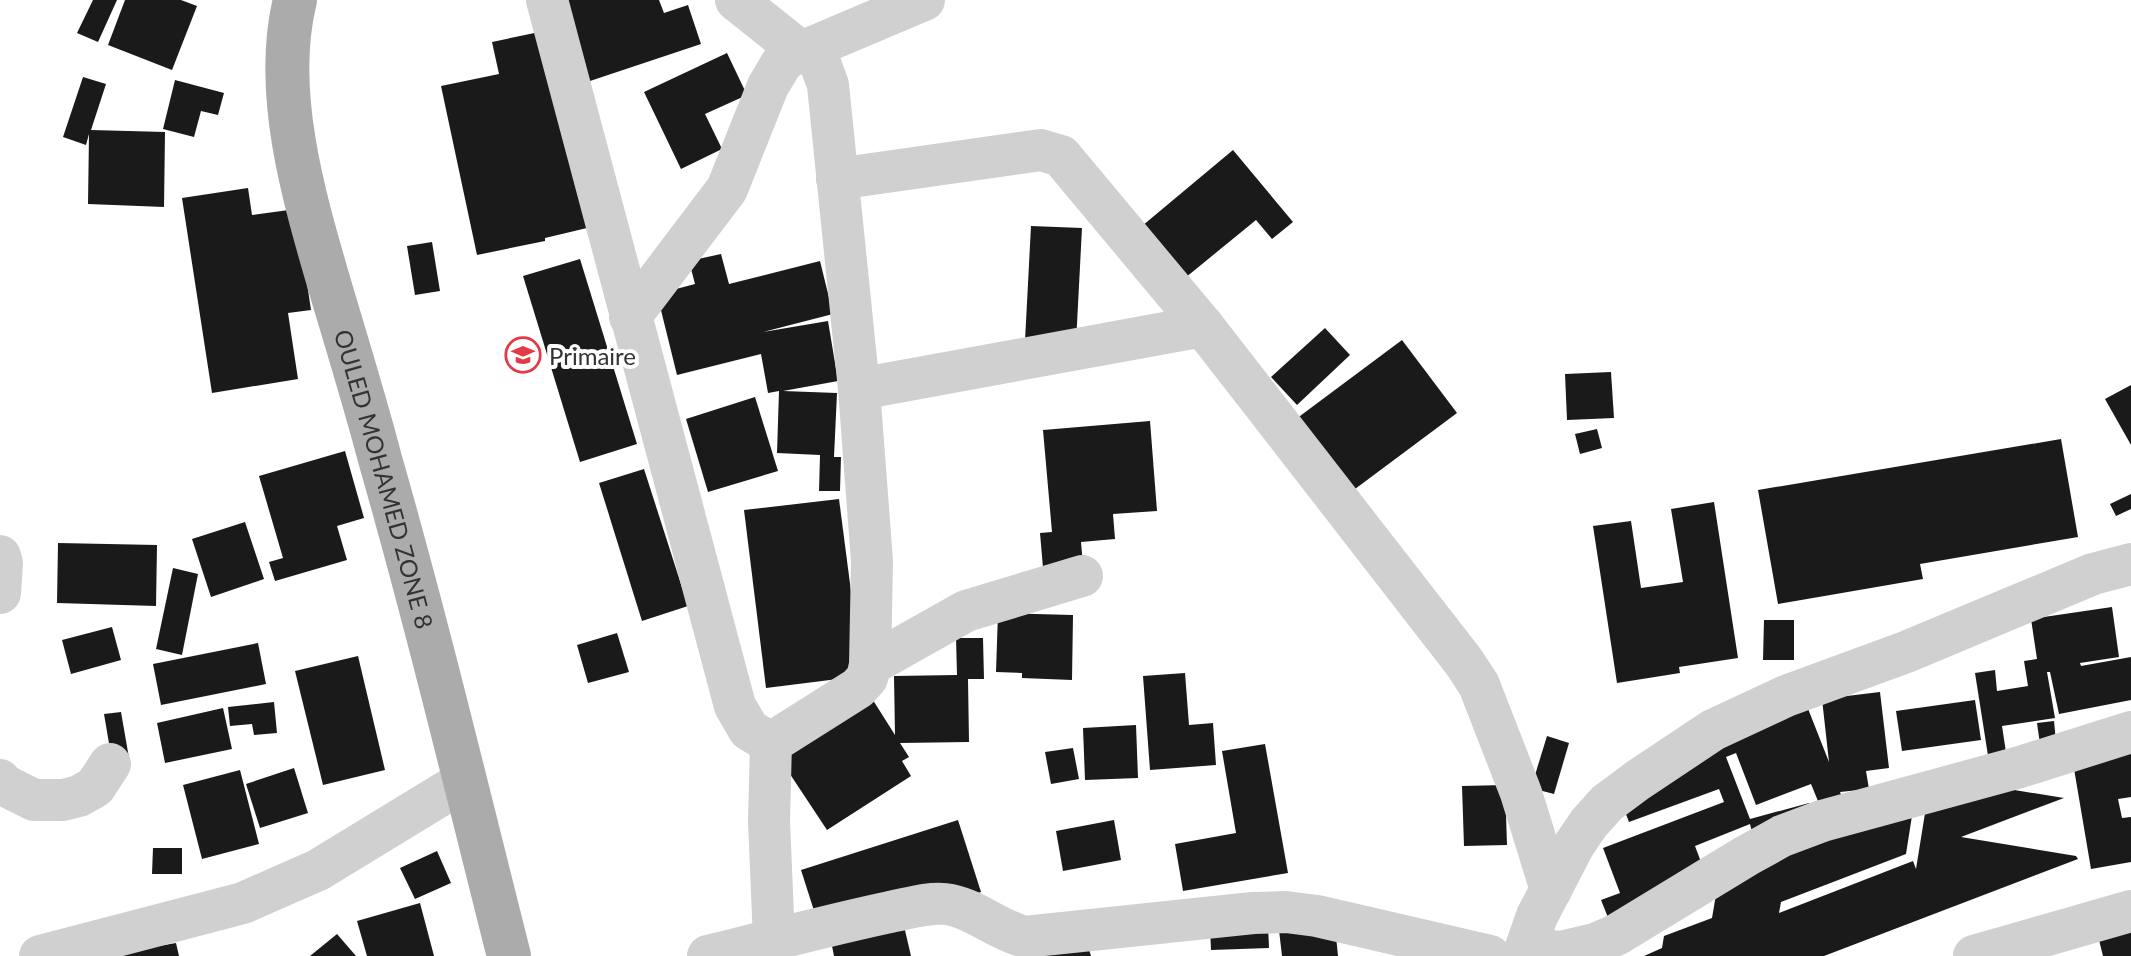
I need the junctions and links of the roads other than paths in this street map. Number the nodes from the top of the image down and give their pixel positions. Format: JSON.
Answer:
{"nodes":[{"id":1,"x":295,"y":0,"type":"edge"},
{"id":2,"x":547,"y":0,"type":"edge"},
{"id":3,"x":736,"y":0,"type":"edge"},
{"id":4,"x":924,"y":0,"type":"edge"},
{"id":5,"x":801,"y":52,"type":"junction"},
{"id":6,"x":837,"y":179,"type":"junction"},
{"id":7,"x":630,"y":317,"type":"junction"},
{"id":8,"x":1203,"y":326,"type":"junction"},
{"id":9,"x":859,"y":389,"type":"junction"},
{"id":10,"x":0,"y":556,"type":"edge"},
{"id":11,"x":2131,"y":564,"type":"edge"},
{"id":12,"x":1082,"y":576,"type":"dead end"},
{"id":13,"x":0,"y":593,"type":"edge"},
{"id":14,"x":870,"y":665,"type":"junction"},
{"id":15,"x":2131,"y":732,"type":"edge"},
{"id":16,"x":771,"y":743,"type":"junction"},
{"id":17,"x":110,"y":764,"type":"dead end"},
{"id":18,"x":0,"y":780,"type":"edge"},
{"id":19,"x":464,"y":781,"type":"junction"},
{"id":20,"x":1551,"y":890,"type":"junction"},
{"id":21,"x":2131,"y":911,"type":"edge"},
{"id":22,"x":774,"y":940,"type":"junction"},
{"id":23,"x":1513,"y":953,"type":"edge"},
{"id":24,"x":40,"y":956,"type":"edge"},
{"id":25,"x":509,"y":956,"type":"edge"},
{"id":26,"x":708,"y":956,"type":"edge"},
{"id":27,"x":1975,"y":956,"type":"edge"}],
"edges":[{"from":1,"to":19,"type":"main road","name":"OULED MOHAMED ZONE 8"},
{"from":2,"to":7,"type":"street"},
{"from":3,"to":5,"type":"street"},
{"from":4,"to":5,"type":"street"},
{"from":5,"to":6,"type":"street"},
{"from":5,"to":7,"type":"street"},
{"from":6,"to":8,"type":"street"},
{"from":6,"to":9,"type":"street"},
{"from":7,"to":16,"type":"street"},
{"from":8,"to":9,"type":"street"},
{"from":8,"to":20,"type":"street"},
{"from":9,"to":14,"type":"street"},
{"from":10,"to":13,"type":"street"},
{"from":11,"to":20,"type":"street"},
{"from":12,"to":14,"type":"street"},
{"from":14,"to":16,"type":"street"},
{"from":15,"to":23,"type":"street"},
{"from":16,"to":22,"type":"street"},
{"from":17,"to":18,"type":"street"},
{"from":19,"to":24,"type":"street"},
{"from":19,"to":25,"type":"main road","name":"OULED MOHAMED ZONE 8"},
{"from":20,"to":23,"type":"street"},
{"from":21,"to":27,"type":"street"},
{"from":22,"to":23,"type":"street"},
{"from":22,"to":26,"type":"street"}]}
